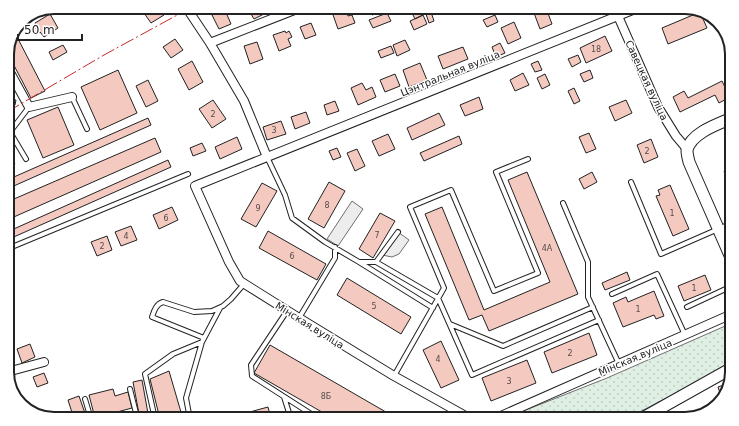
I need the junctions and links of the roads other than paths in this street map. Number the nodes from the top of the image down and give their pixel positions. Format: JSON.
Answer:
{"nodes":[{"id":1,"x":191,"y":14,"type":"edge"},
{"id":2,"x":284,"y":14,"type":"edge"},
{"id":3,"x":617,"y":14,"type":"edge"},
{"id":4,"x":625,"y":14,"type":"edge"},
{"id":5,"x":618,"y":17,"type":"junction"},
{"id":6,"x":210,"y":43,"type":"junction"},
{"id":7,"x":14,"y":79,"type":"edge"},
{"id":8,"x":72,"y":97,"type":"joint"},
{"id":9,"x":29,"y":106,"type":"junction"},
{"id":10,"x":725,"y":122,"type":"edge"},
{"id":11,"x":14,"y":127,"type":"edge"},
{"id":12,"x":87,"y":129,"type":"dead end"},
{"id":13,"x":14,"y":139,"type":"edge"},
{"id":14,"x":688,"y":149,"type":"junction"},
{"id":15,"x":267,"y":157,"type":"junction"},
{"id":16,"x":528,"y":159,"type":"dead end"},
{"id":17,"x":26,"y":160,"type":"dead end"},
{"id":18,"x":188,"y":174,"type":"dead end"},
{"id":19,"x":631,"y":182,"type":"dead end"},
{"id":20,"x":195,"y":186,"type":"joint"},
{"id":21,"x":563,"y":203,"type":"dead end"},
{"id":22,"x":725,"y":226,"type":"edge"},
{"id":23,"x":718,"y":229,"type":"junction"},
{"id":24,"x":398,"y":232,"type":"dead end"},
{"id":25,"x":725,"y":244,"type":"edge"},
{"id":26,"x":14,"y":246,"type":"edge"},
{"id":27,"x":336,"y":247,"type":"junction"},
{"id":28,"x":359,"y":262,"type":"junction"},
{"id":29,"x":376,"y":262,"type":"junction"},
{"id":30,"x":244,"y":284,"type":"junction"},
{"id":31,"x":725,"y":289,"type":"edge"},
{"id":32,"x":612,"y":294,"type":"dead end"},
{"id":33,"x":438,"y":298,"type":"junction"},
{"id":34,"x":220,"y":307,"type":"junction"},
{"id":35,"x":593,"y":307,"type":"junction"},
{"id":36,"x":687,"y":307,"type":"dead end"},
{"id":37,"x":433,"y":308,"type":"junction"},
{"id":38,"x":288,"y":311,"type":"junction"},
{"id":39,"x":725,"y":317,"type":"edge"},
{"id":40,"x":299,"y":318,"type":"junction"},
{"id":41,"x":599,"y":320,"type":"junction"},
{"id":42,"x":450,"y":324,"type":"junction"},
{"id":43,"x":685,"y":335,"type":"junction"},
{"id":44,"x":203,"y":340,"type":"junction"},
{"id":45,"x":44,"y":362,"type":"dead end"},
{"id":46,"x":619,"y":364,"type":"junction"},
{"id":47,"x":14,"y":370,"type":"edge"},
{"id":48,"x":725,"y":372,"type":"edge"},
{"id":49,"x":394,"y":376,"type":"junction"},
{"id":50,"x":130,"y":389,"type":"dead end"},
{"id":51,"x":284,"y":397,"type":"junction"},
{"id":52,"x":85,"y":399,"type":"dead end"},
{"id":53,"x":88,"y":412,"type":"edge"},
{"id":54,"x":136,"y":412,"type":"edge"},
{"id":55,"x":153,"y":412,"type":"edge"},
{"id":56,"x":189,"y":412,"type":"edge"},
{"id":57,"x":289,"y":412,"type":"edge"},
{"id":58,"x":308,"y":412,"type":"edge"},
{"id":59,"x":459,"y":412,"type":"edge"},
{"id":60,"x":510,"y":412,"type":"edge"},
{"id":61,"x":653,"y":412,"type":"edge"}],
"edges":[{"from":1,"to":6,"type":"street"},
{"from":2,"to":6,"type":"street"},
{"from":3,"to":5,"type":"street","name":"Савецкая вуліца"},
{"from":4,"to":5,"type":"street","name":"Цэнтральная вуліца"},
{"from":5,"to":14,"type":"street","name":"Савецкая вуліца"},
{"from":5,"to":15,"type":"street","name":"Цэнтральная вуліца"},
{"from":6,"to":15,"type":"street"},
{"from":7,"to":9,"type":"street"},
{"from":8,"to":9,"type":"street"},
{"from":8,"to":12,"type":"lane"},
{"from":9,"to":11,"type":"lane"},
{"from":10,"to":14,"type":"main road"},
{"from":13,"to":17,"type":"lane"},
{"from":14,"to":23,"type":"main road"},
{"from":15,"to":20,"type":"street","name":"Цэнтральная вуліца"},
{"from":15,"to":27,"type":"lane"},
{"from":16,"to":33,"type":"lane"},
{"from":18,"to":26,"type":"lane"},
{"from":19,"to":23,"type":"lane"},
{"from":20,"to":30,"type":"street","name":"Мінская вуліца"},
{"from":21,"to":35,"type":"lane"},
{"from":22,"to":23,"type":"lane"},
{"from":23,"to":25,"type":"main road"},
{"from":24,"to":29,"type":"lane"},
{"from":27,"to":28,"type":"lane"},
{"from":27,"to":40,"type":"lane"},
{"from":28,"to":29,"type":"lane"},
{"from":28,"to":37,"type":"lane"},
{"from":29,"to":33,"type":"lane"},
{"from":30,"to":34,"type":"lane"},
{"from":30,"to":38,"type":"street","name":"Мінская вуліца"},
{"from":31,"to":36,"type":"lane"},
{"from":32,"to":43,"type":"lane"},
{"from":33,"to":37,"type":"lane"},
{"from":33,"to":42,"type":"lane"},
{"from":34,"to":44,"type":"lane"},
{"from":34,"to":44,"type":"lane"},
{"from":35,"to":41,"type":"lane"},
{"from":35,"to":42,"type":"lane"},
{"from":37,"to":49,"type":"lane"},
{"from":38,"to":40,"type":"street","name":"Мінская вуліца"},
{"from":38,"to":51,"type":"lane"},
{"from":39,"to":43,"type":"street","name":"Мінская вуліца"},
{"from":40,"to":49,"type":"street","name":"Мінская вуліца"},
{"from":41,"to":42,"type":"lane"},
{"from":41,"to":46,"type":"lane"},
{"from":43,"to":46,"type":"street","name":"Мінская вуліца"},
{"from":44,"to":55,"type":"lane"},
{"from":44,"to":56,"type":"lane"},
{"from":45,"to":47,"type":"street"},
{"from":46,"to":60,"type":"street","name":"Мінская вуліца"},
{"from":48,"to":61,"type":"main road"},
{"from":49,"to":59,"type":"street","name":"Мінская вуліца"},
{"from":50,"to":54,"type":"lane"},
{"from":51,"to":57,"type":"lane"},
{"from":51,"to":58,"type":"lane"},
{"from":52,"to":53,"type":"lane"}]}
